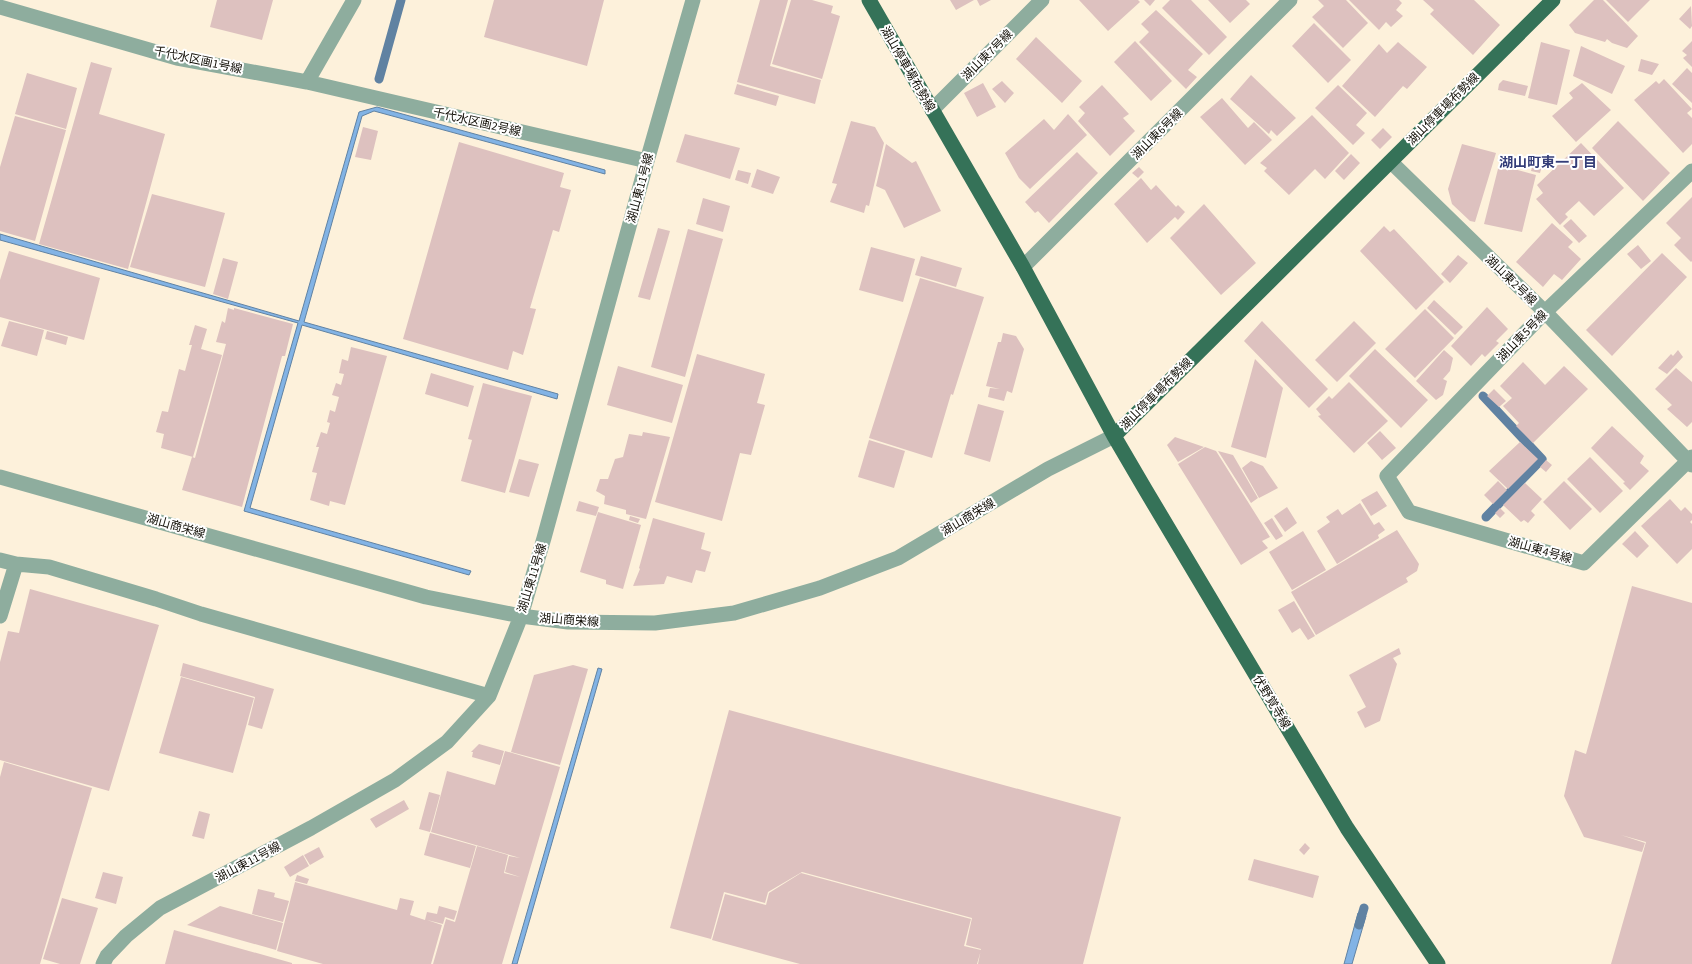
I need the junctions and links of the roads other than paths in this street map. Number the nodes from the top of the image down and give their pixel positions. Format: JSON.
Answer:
{"nodes":[{"id":1,"x":354,"y":0,"type":"edge"},
{"id":2,"x":693,"y":0,"type":"edge"},
{"id":3,"x":869,"y":0,"type":"edge"},
{"id":4,"x":1042,"y":0,"type":"edge"},
{"id":5,"x":1290,"y":0,"type":"edge"},
{"id":6,"x":1553,"y":0,"type":"edge"},
{"id":7,"x":0,"y":7,"type":"edge"},
{"id":8,"x":307,"y":82,"type":"junction"},
{"id":9,"x":932,"y":110,"type":"junction"},
{"id":10,"x":647,"y":161,"type":"junction"},
{"id":11,"x":1391,"y":162,"type":"junction"},
{"id":12,"x":1692,"y":171,"type":"edge"},
{"id":13,"x":1023,"y":267,"type":"junction"},
{"id":14,"x":1544,"y":312,"type":"junction"},
{"id":15,"x":1114,"y":436,"type":"junction"},
{"id":16,"x":1691,"y":461,"type":"edge"},
{"id":17,"x":0,"y":477,"type":"edge"},
{"id":18,"x":1409,"y":512,"type":"joint"},
{"id":19,"x":0,"y":560,"type":"edge"},
{"id":20,"x":16,"y":564,"type":"junction"},
{"id":21,"x":0,"y":616,"type":"edge"},
{"id":22,"x":521,"y":616,"type":"junction"},
{"id":23,"x":489,"y":696,"type":"junction"},
{"id":24,"x":103,"y":964,"type":"edge"},
{"id":25,"x":1438,"y":964,"type":"edge"}],
"edges":[{"from":1,"to":8,"type":"street"},
{"from":2,"to":10,"type":"street","name":"湖山東11号線"},
{"from":3,"to":9,"type":"main road","name":"湖山停車場布勢線"},
{"from":4,"to":9,"type":"street","name":"湖山東7号線"},
{"from":5,"to":13,"type":"street","name":"湖山東6号線"},
{"from":6,"to":11,"type":"main road","name":"湖山停車場布勢線"},
{"from":7,"to":8,"type":"street","name":"千代水区画1号線"},
{"from":8,"to":10,"type":"street","name":"千代水区画2号線"},
{"from":9,"to":13,"type":"main road","name":"湖山停車場布勢線"},
{"from":10,"to":22,"type":"street","name":"湖山東11号線"},
{"from":11,"to":14,"type":"street","name":"湖山東2号線"},
{"from":11,"to":15,"type":"main road","name":"湖山停車場布勢線"},
{"from":12,"to":14,"type":"street","name":"湖山東5号線"},
{"from":13,"to":15,"type":"main road","name":"湖山停車場布勢線"},
{"from":14,"to":16,"type":"street","name":"湖山東2号線"},
{"from":14,"to":18,"type":"street","name":"湖山東5号線"},
{"from":15,"to":22,"type":"street","name":"湖山商栄線"},
{"from":15,"to":25,"type":"main road","name":"伏野覚寺線"},
{"from":16,"to":18,"type":"street","name":"湖山東4号線"},
{"from":17,"to":22,"type":"street","name":"湖山商栄線"},
{"from":19,"to":20,"type":"street"},
{"from":20,"to":21,"type":"street"},
{"from":20,"to":23,"type":"street"},
{"from":22,"to":23,"type":"street","name":"湖山東11号線"},
{"from":23,"to":24,"type":"street","name":"湖山東11号線"}]}
